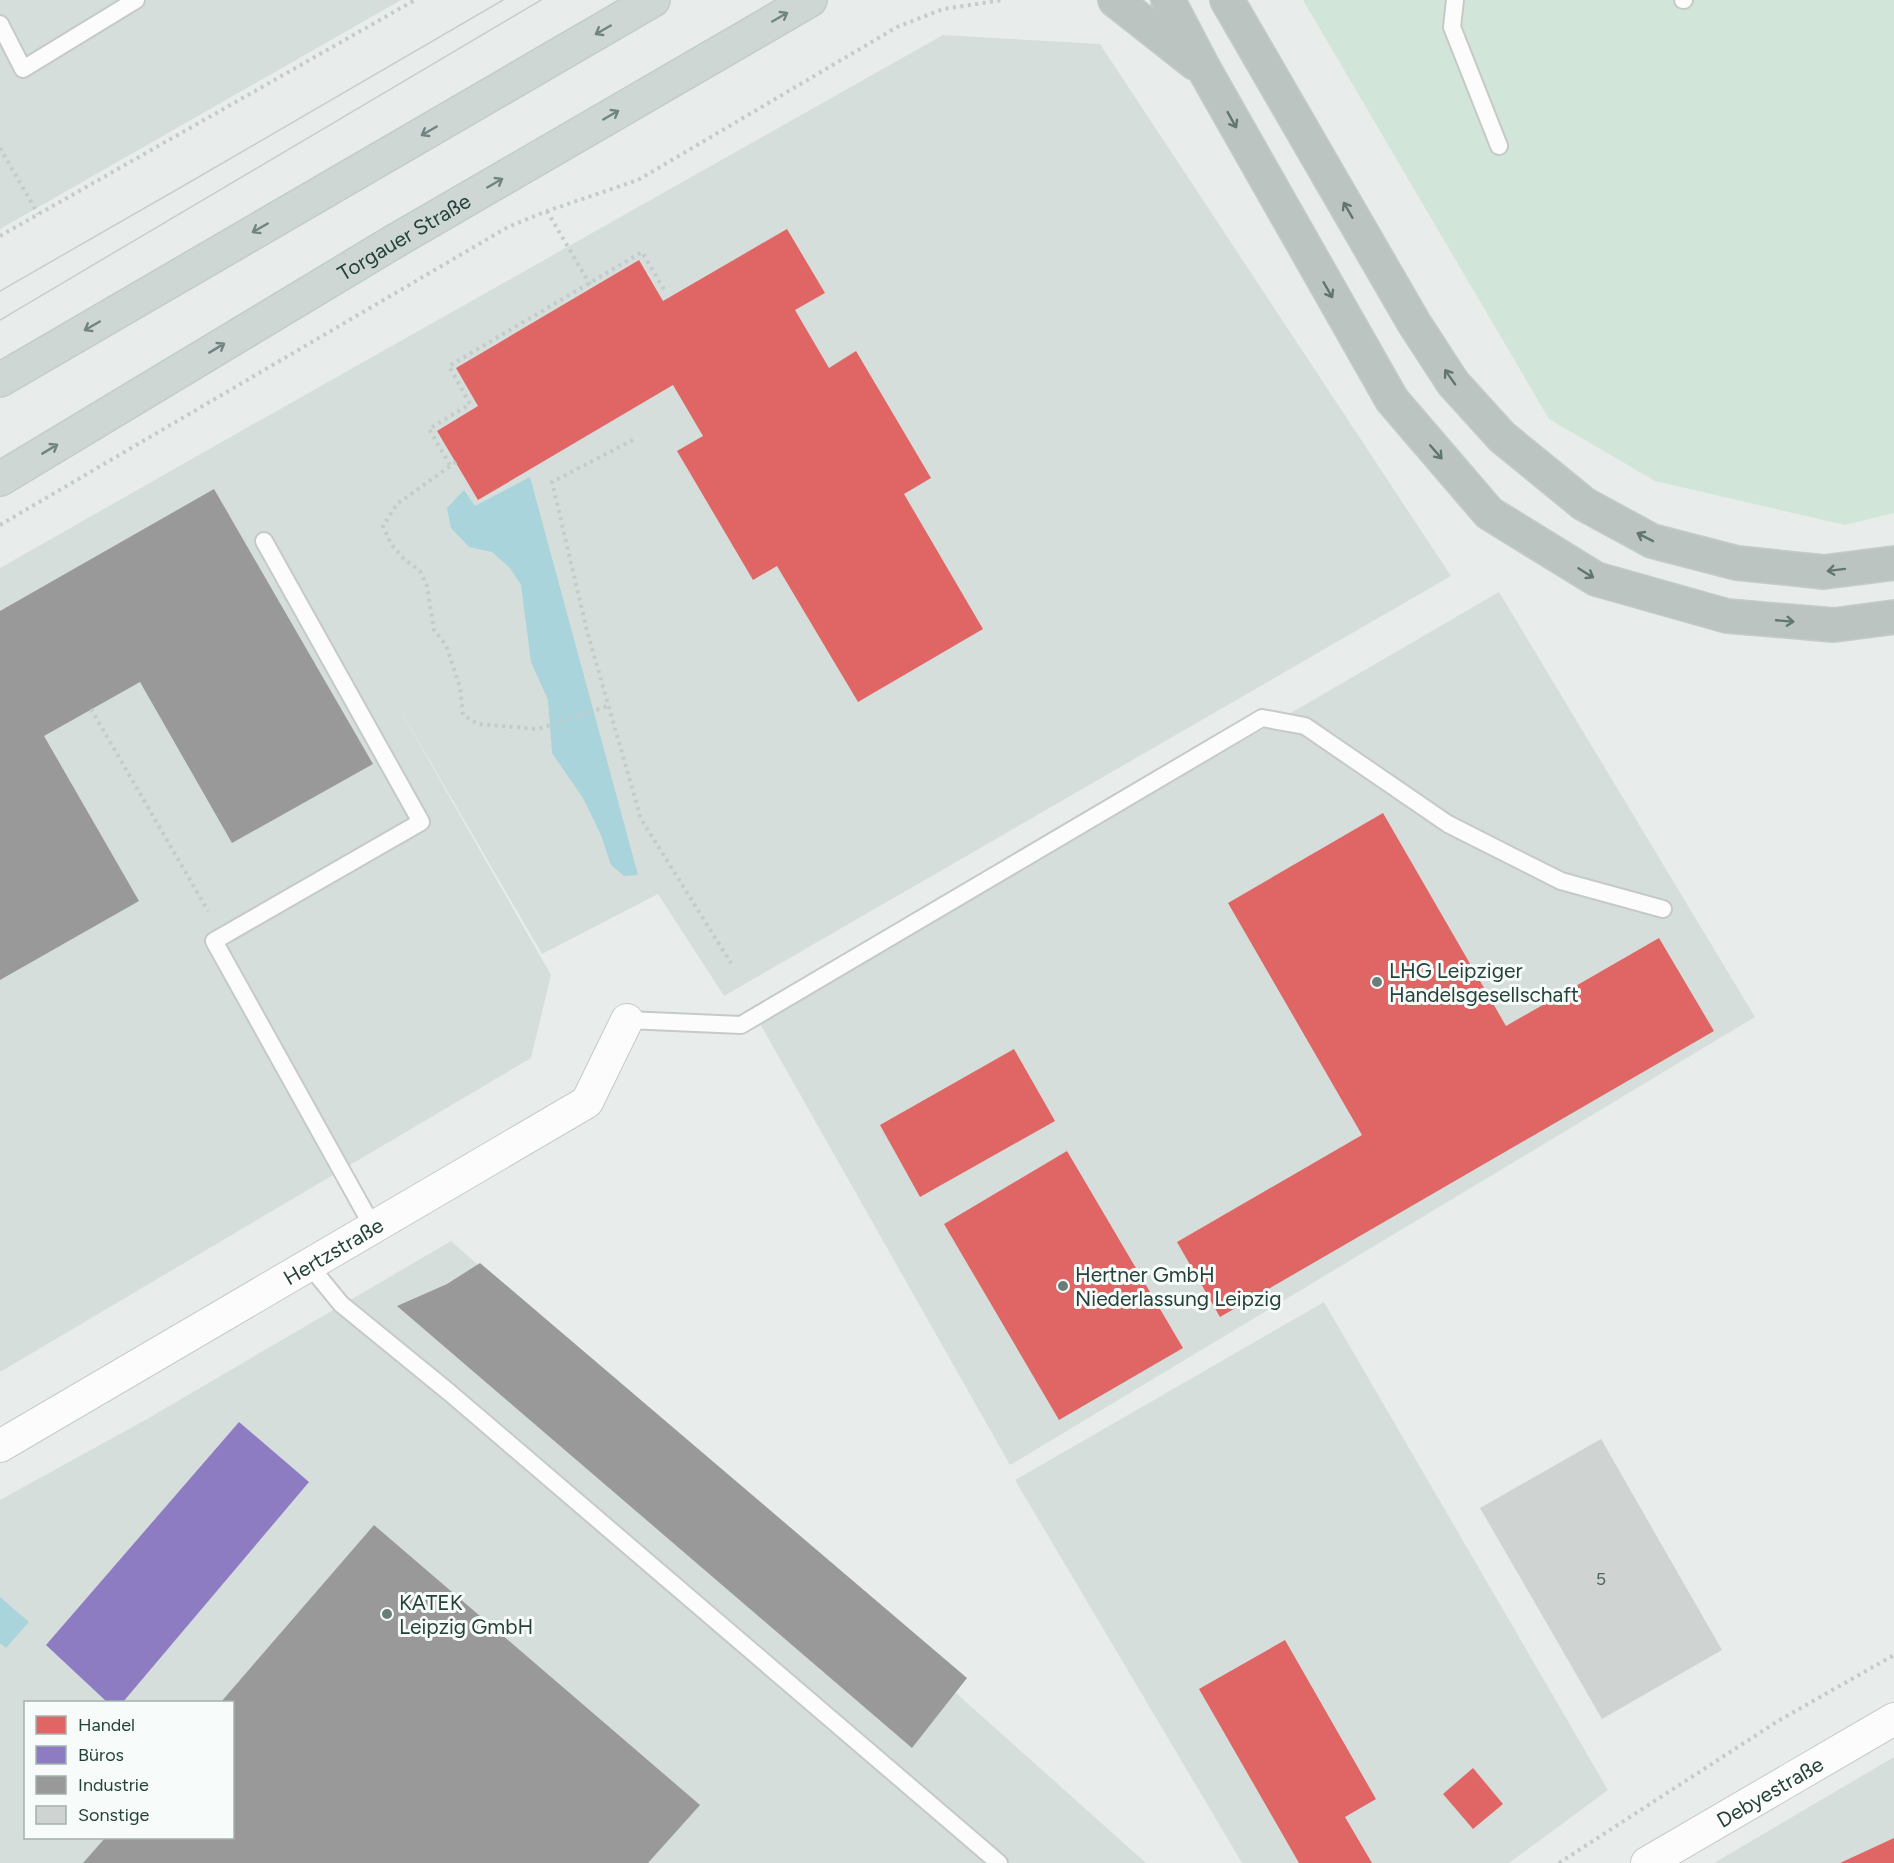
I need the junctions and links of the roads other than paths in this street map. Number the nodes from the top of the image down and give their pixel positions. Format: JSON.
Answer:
{"nodes":[{"id":1,"x":136,"y":0,"type":"edge"},
{"id":2,"x":653,"y":0,"type":"edge"},
{"id":3,"x":810,"y":0,"type":"edge"},
{"id":4,"x":1114,"y":0,"type":"edge"},
{"id":5,"x":1168,"y":0,"type":"edge"},
{"id":6,"x":1227,"y":0,"type":"edge"},
{"id":7,"x":1243,"y":0,"type":"edge"},
{"id":8,"x":1455,"y":0,"type":"edge"},
{"id":9,"x":0,"y":24,"type":"edge"},
{"id":10,"x":1246,"y":33,"type":"junction"},
{"id":11,"x":1204,"y":69,"type":"junction"},
{"id":12,"x":1499,"y":146,"type":"dead end"},
{"id":13,"x":0,"y":380,"type":"edge"},
{"id":14,"x":0,"y":479,"type":"edge"},
{"id":15,"x":264,"y":541,"type":"dead end"},
{"id":16,"x":1894,"y":563,"type":"edge"},
{"id":17,"x":1894,"y":617,"type":"edge"},
{"id":18,"x":1663,"y":909,"type":"dead end"},
{"id":19,"x":627,"y":1020,"type":"joint"},
{"id":20,"x":373,"y":1227,"type":"junction"},
{"id":21,"x":309,"y":1265,"type":"junction"},
{"id":22,"x":0,"y":1446,"type":"edge"},
{"id":23,"x":1894,"y":1719,"type":"edge"},
{"id":24,"x":999,"y":1863,"type":"edge"},
{"id":25,"x":1647,"y":1863,"type":"edge"}],
"edges":[{"from":1,"to":9,"type":"lane"},
{"from":2,"to":13,"type":"main road","one_way":true},
{"from":14,"to":3,"type":"main road","name":"Torgauer Straße","one_way":true},
{"from":4,"to":11,"type":"highway"},
{"from":5,"to":11,"type":"highway"},
{"from":6,"to":10,"type":"highway"},
{"from":7,"to":10,"type":"highway"},
{"from":8,"to":12,"type":"lane"},
{"from":16,"to":10,"type":"highway","one_way":true},
{"from":11,"to":17,"type":"highway","one_way":true},
{"from":15,"to":20,"type":"lane"},
{"from":18,"to":19,"type":"lane"},
{"from":19,"to":20,"type":"street","name":"Hertzstraße"},
{"from":20,"to":21,"type":"street","name":"Hertzstraße"},
{"from":21,"to":22,"type":"street","name":"Hertzstraße"},
{"from":21,"to":24,"type":"lane"},
{"from":23,"to":25,"type":"street","name":"Debyestraße"}]}
